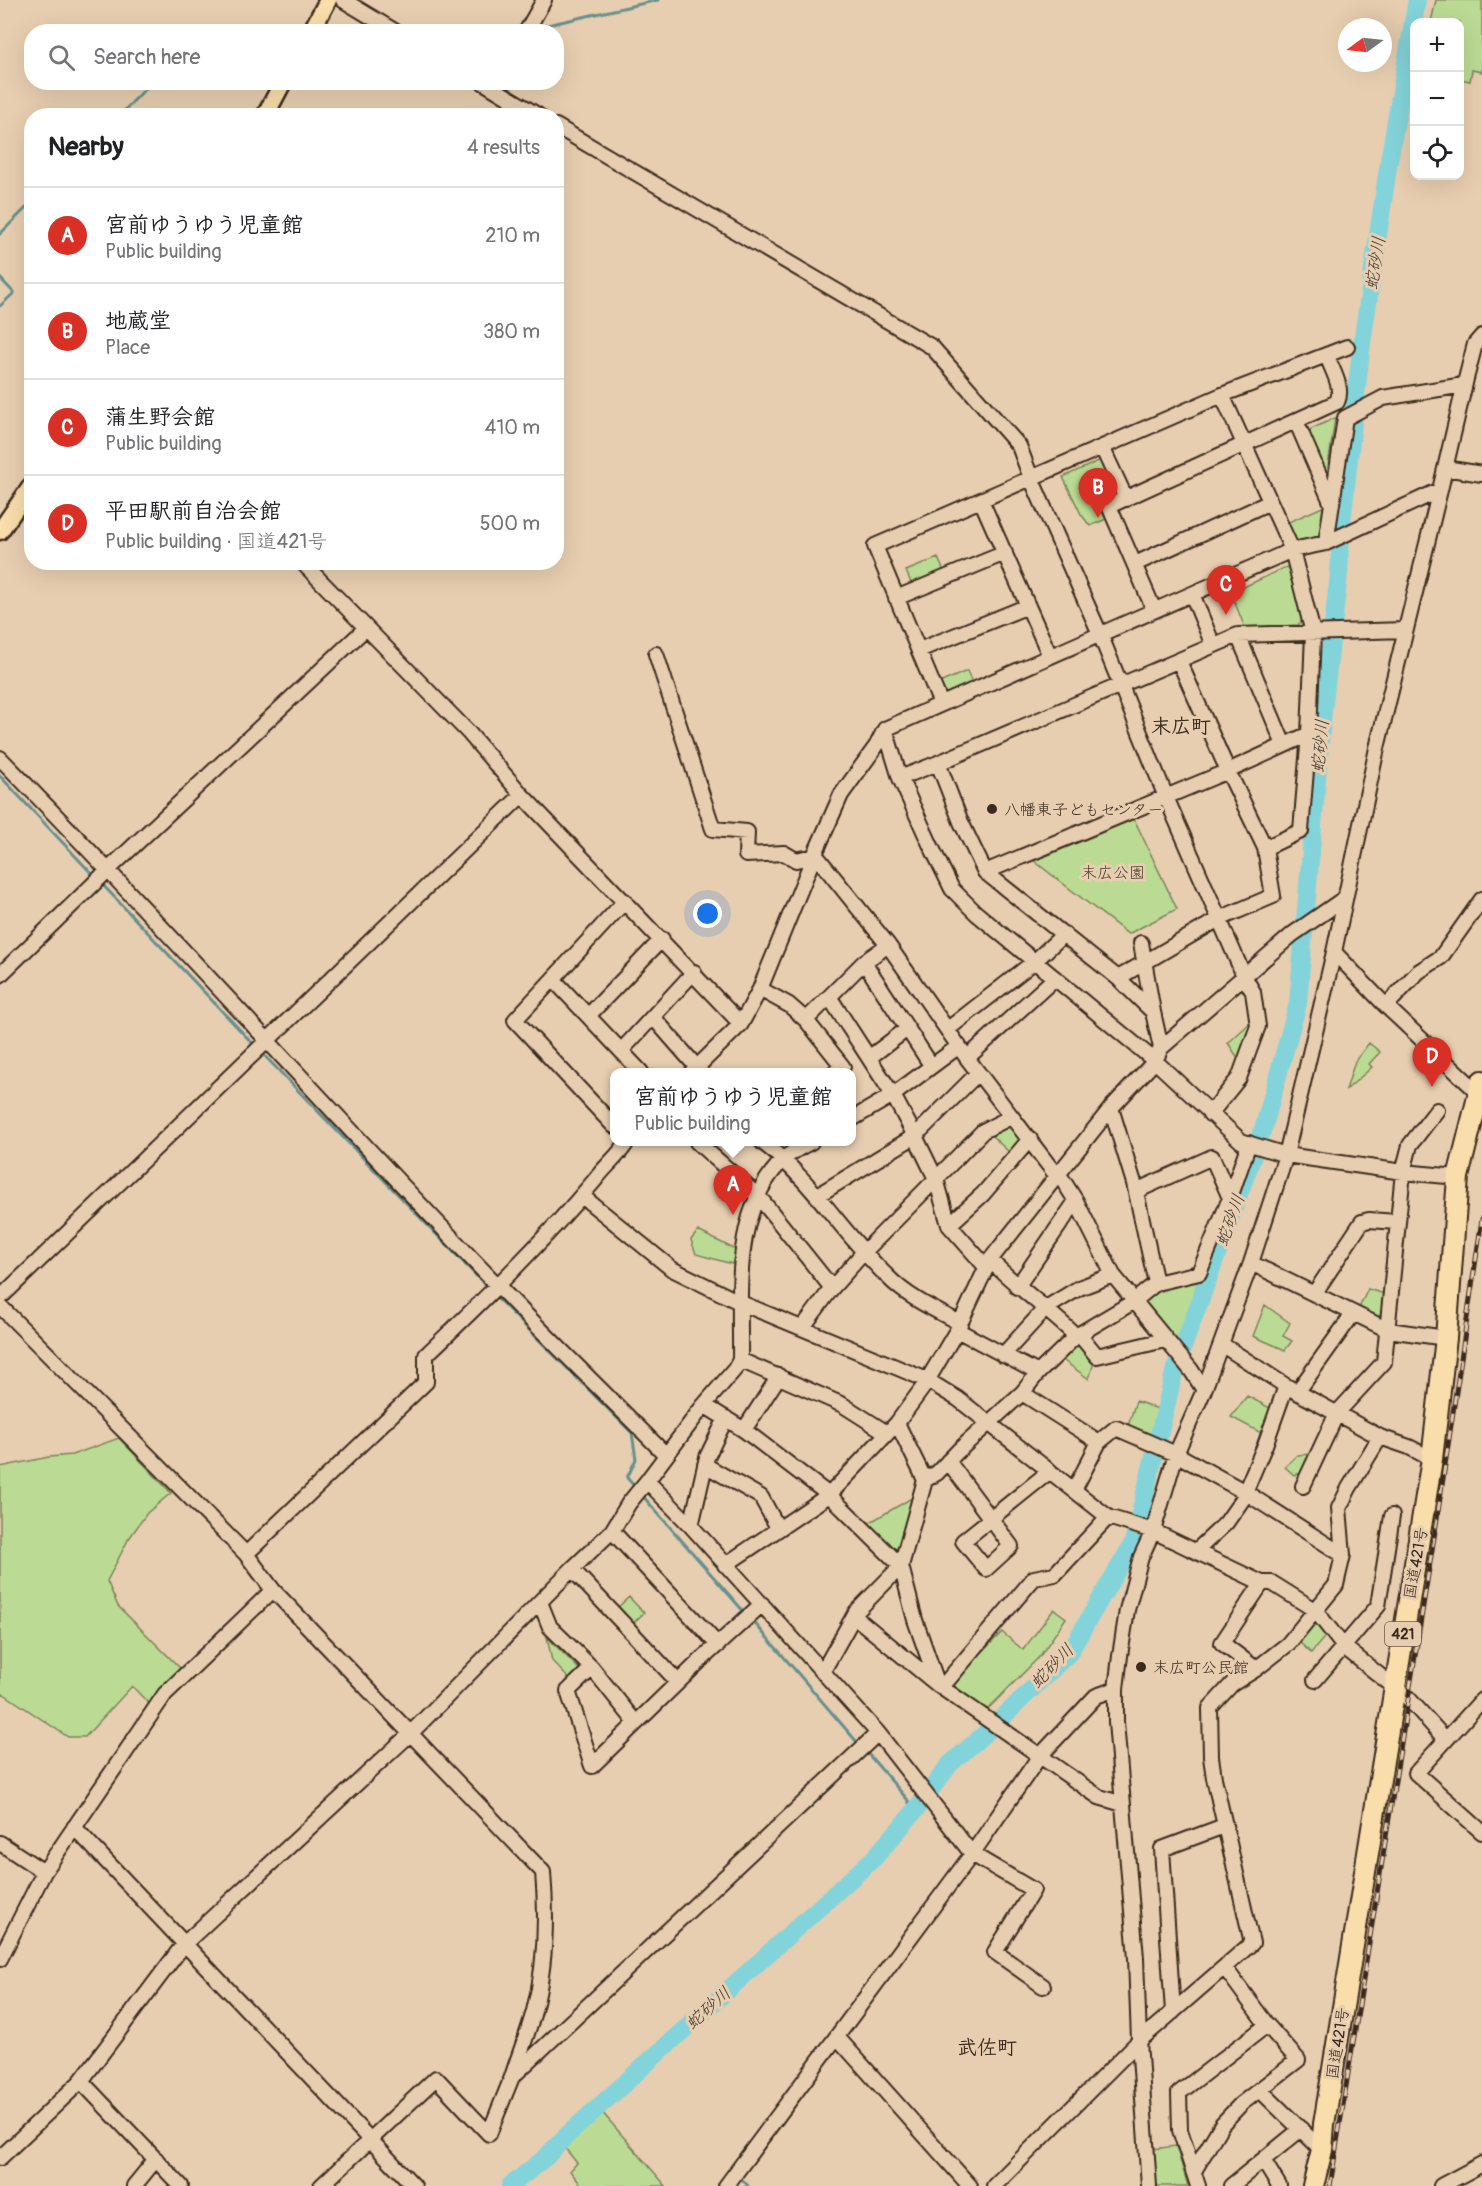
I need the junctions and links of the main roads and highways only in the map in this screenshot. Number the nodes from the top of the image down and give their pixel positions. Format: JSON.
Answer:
{"nodes":[{"id":1,"x":328,"y":0,"type":"edge"},
{"id":2,"x":315,"y":24,"type":"edge"},
{"id":3,"x":279,"y":90,"type":"edge"},
{"id":4,"x":269,"y":108,"type":"edge"},
{"id":5,"x":24,"y":496,"type":"edge"},
{"id":6,"x":1,"y":526,"type":"edge"},
{"id":7,"x":1481,"y":1090,"type":"edge"},
{"id":8,"x":1313,"y":2186,"type":"edge"}],
"edges":[{"from":1,"to":2,"type":"main road"},
{"from":3,"to":4,"type":"main road"},
{"from":5,"to":6,"type":"main road"},
{"from":7,"to":8,"type":"highway","name":"国道421号","number":"421"}]}
